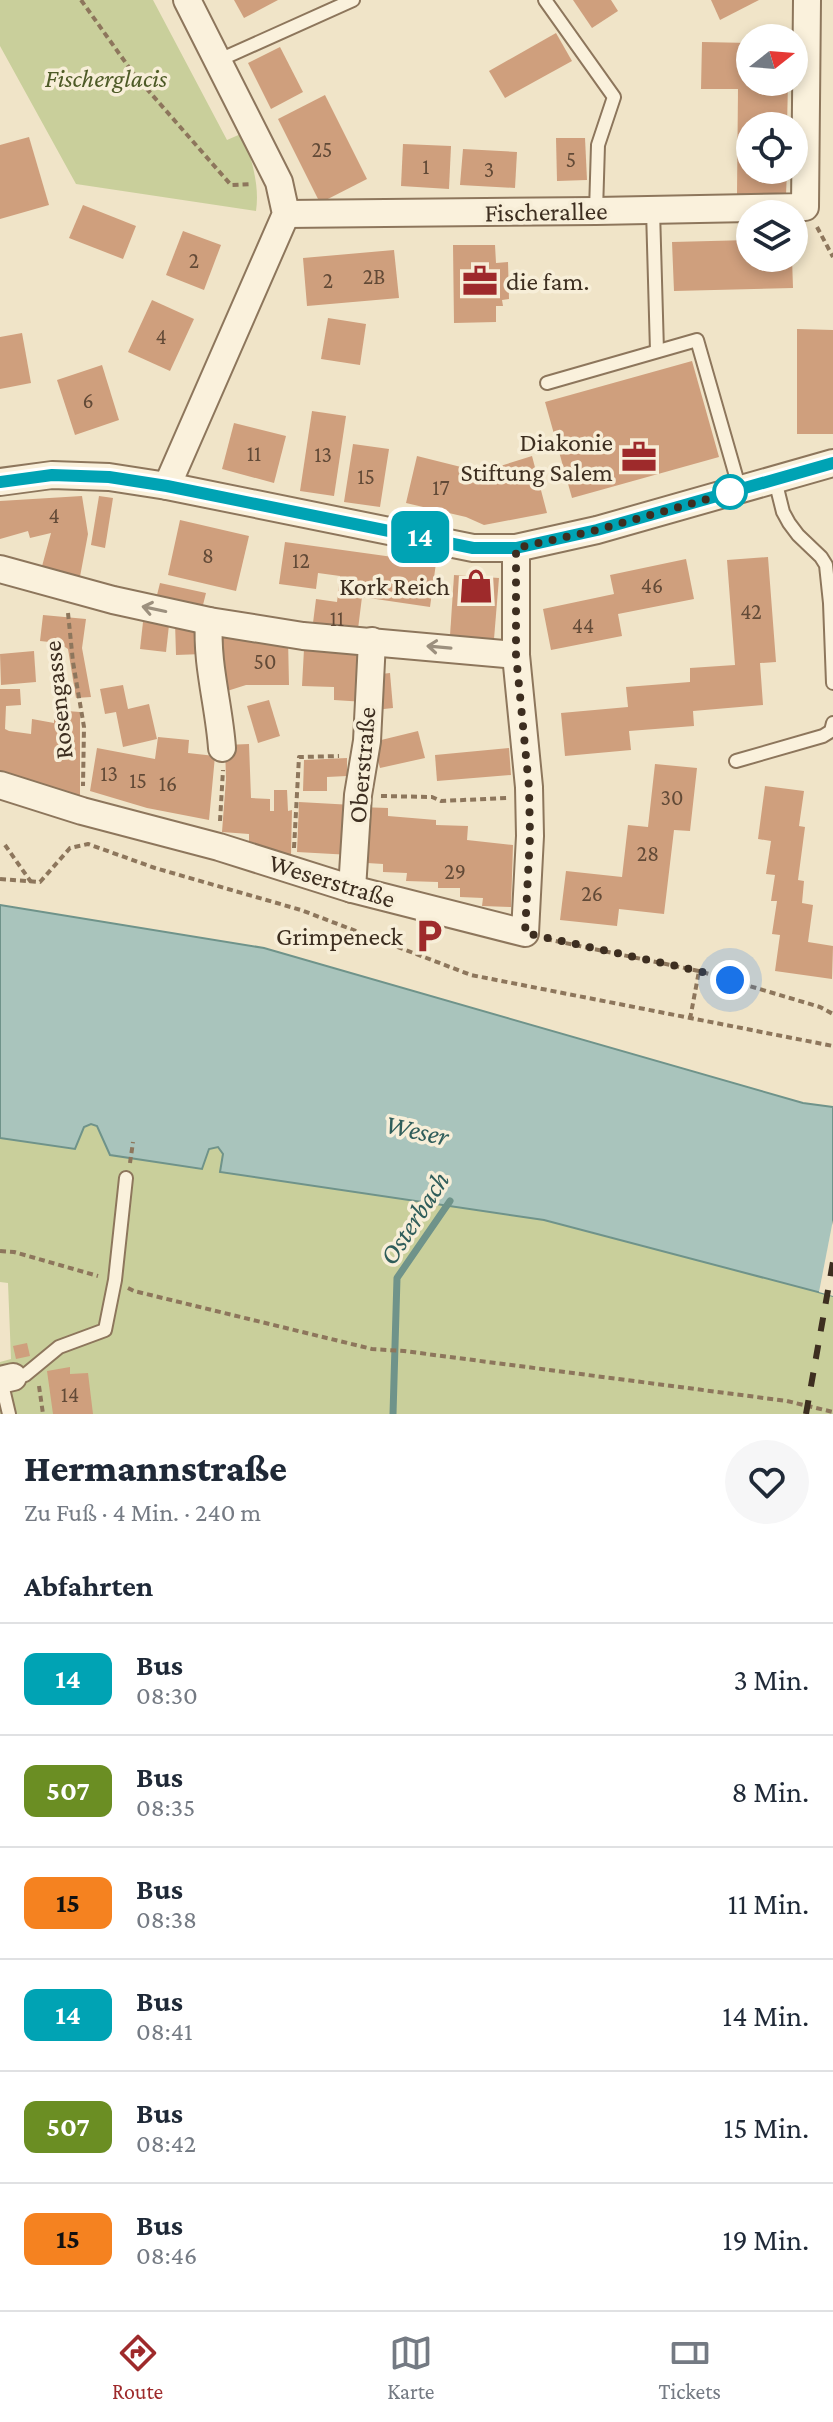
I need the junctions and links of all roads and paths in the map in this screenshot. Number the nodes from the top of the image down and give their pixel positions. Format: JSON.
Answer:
{"nodes":[{"id":1,"x":81,"y":0,"type":"edge"},
{"id":2,"x":187,"y":0,"type":"edge"},
{"id":3,"x":353,"y":0,"type":"edge"},
{"id":4,"x":545,"y":0,"type":"edge"},
{"id":5,"x":807,"y":0,"type":"edge"},
{"id":6,"x":217,"y":61,"type":"junction"},
{"id":7,"x":279,"y":182,"type":"junction"},
{"id":8,"x":805,"y":200,"type":"edge"},
{"id":9,"x":736,"y":208,"type":"edge"},
{"id":10,"x":653,"y":210,"type":"junction"},
{"id":11,"x":596,"y":211,"type":"junction"},
{"id":12,"x":808,"y":212,"type":"edge"},
{"id":13,"x":286,"y":214,"type":"junction"},
{"id":14,"x":833,"y":257,"type":"edge"},
{"id":15,"x":657,"y":351,"type":"junction"},
{"id":16,"x":547,"y":383,"type":"dead end"},
{"id":17,"x":833,"y":463,"type":"edge"},
{"id":18,"x":775,"y":480,"type":"junction"},
{"id":19,"x":0,"y":482,"type":"edge"},
{"id":20,"x":167,"y":486,"type":"junction"},
{"id":21,"x":740,"y":490,"type":"junction"},
{"id":22,"x":516,"y":548,"type":"junction"},
{"id":23,"x":0,"y":569,"type":"edge"},
{"id":24,"x":65,"y":586,"type":"junction"},
{"id":25,"x":209,"y":621,"type":"junction"},
{"id":26,"x":372,"y":641,"type":"junction"},
{"id":27,"x":516,"y":655,"type":"junction"},
{"id":28,"x":833,"y":683,"type":"edge"},
{"id":29,"x":833,"y":723,"type":"edge"},
{"id":30,"x":222,"y":748,"type":"joint"},
{"id":31,"x":365,"y":755,"type":"junction"},
{"id":32,"x":736,"y":761,"type":"dead end"},
{"id":33,"x":0,"y":785,"type":"edge"},
{"id":34,"x":529,"y":787,"type":"junction"},
{"id":35,"x":358,"y":795,"type":"junction"},
{"id":36,"x":82,"y":811,"type":"junction"},
{"id":37,"x":5,"y":845,"type":"dead end"},
{"id":38,"x":219,"y":847,"type":"junction"},
{"id":39,"x":293,"y":869,"type":"junction"},
{"id":40,"x":0,"y":879,"type":"edge"},
{"id":41,"x":31,"y":882,"type":"junction"},
{"id":42,"x":352,"y":889,"type":"junction"},
{"id":43,"x":525,"y":933,"type":"junction"},
{"id":44,"x":699,"y":971,"type":"junction"},
{"id":45,"x":833,"y":1014,"type":"edge"},
{"id":46,"x":690,"y":1019,"type":"junction"},
{"id":47,"x":833,"y":1046,"type":"edge"},
{"id":48,"x":126,"y":1178,"type":"dead end"},
{"id":49,"x":0,"y":1251,"type":"edge"},
{"id":50,"x":115,"y":1280,"type":"junction"},
{"id":51,"x":13,"y":1375,"type":"edge"},
{"id":52,"x":833,"y":1412,"type":"edge"},
{"id":53,"x":9,"y":1414,"type":"edge"},
{"id":54,"x":43,"y":1414,"type":"edge"}],
"edges":[{"from":1,"to":7,"type":"path"},
{"from":2,"to":6,"type":"street"},
{"from":3,"to":6,"type":"lane"},
{"from":4,"to":11,"type":"lane"},
{"from":5,"to":8,"type":"street"},
{"from":6,"to":7,"type":"street"},
{"from":7,"to":13,"type":"street"},
{"from":9,"to":10,"type":"street","name":"Fischerallee"},
{"from":10,"to":11,"type":"street","name":"Fischerallee"},
{"from":10,"to":15,"type":"lane"},
{"from":11,"to":13,"type":"street","name":"Fischerallee"},
{"from":12,"to":14,"type":"path"},
{"from":13,"to":20,"type":"street"},
{"from":15,"to":16,"type":"lane"},
{"from":15,"to":21,"type":"lane"},
{"from":17,"to":18,"type":"street"},
{"from":18,"to":21,"type":"street"},
{"from":18,"to":28,"type":"lane"},
{"from":19,"to":20,"type":"street"},
{"from":20,"to":22,"type":"street"},
{"from":21,"to":22,"type":"street"},
{"from":22,"to":27,"type":"street"},
{"from":23,"to":24,"type":"street"},
{"from":25,"to":24,"type":"street","one_way":true},
{"from":24,"to":36,"type":"path","name":"Rosengasse"},
{"from":25,"to":26,"type":"street"},
{"from":25,"to":30,"type":"street"},
{"from":27,"to":26,"type":"street","one_way":true},
{"from":26,"to":31,"type":"street","name":"Oberstraße"},
{"from":27,"to":34,"type":"street"},
{"from":29,"to":32,"type":"lane"},
{"from":30,"to":38,"type":"path"},
{"from":31,"to":35,"type":"street","name":"Oberstraße"},
{"from":31,"to":39,"type":"path"},
{"from":33,"to":36,"type":"street","name":"Weserstraße"},
{"from":34,"to":35,"type":"path"},
{"from":34,"to":43,"type":"street"},
{"from":35,"to":42,"type":"street","name":"Oberstraße"},
{"from":36,"to":38,"type":"street","name":"Weserstraße"},
{"from":37,"to":41,"type":"path"},
{"from":38,"to":39,"type":"street","name":"Weserstraße"},
{"from":39,"to":42,"type":"street","name":"Weserstraße"},
{"from":40,"to":41,"type":"path"},
{"from":41,"to":46,"type":"path"},
{"from":42,"to":43,"type":"street","name":"Weserstraße"},
{"from":43,"to":44,"type":"path"},
{"from":44,"to":45,"type":"path"},
{"from":44,"to":46,"type":"path"},
{"from":46,"to":47,"type":"path"},
{"from":48,"to":50,"type":"lane"},
{"from":49,"to":50,"type":"path"},
{"from":50,"to":51,"type":"lane"},
{"from":50,"to":52,"type":"path"},
{"from":51,"to":53,"type":"lane"},
{"from":51,"to":54,"type":"path"}]}
